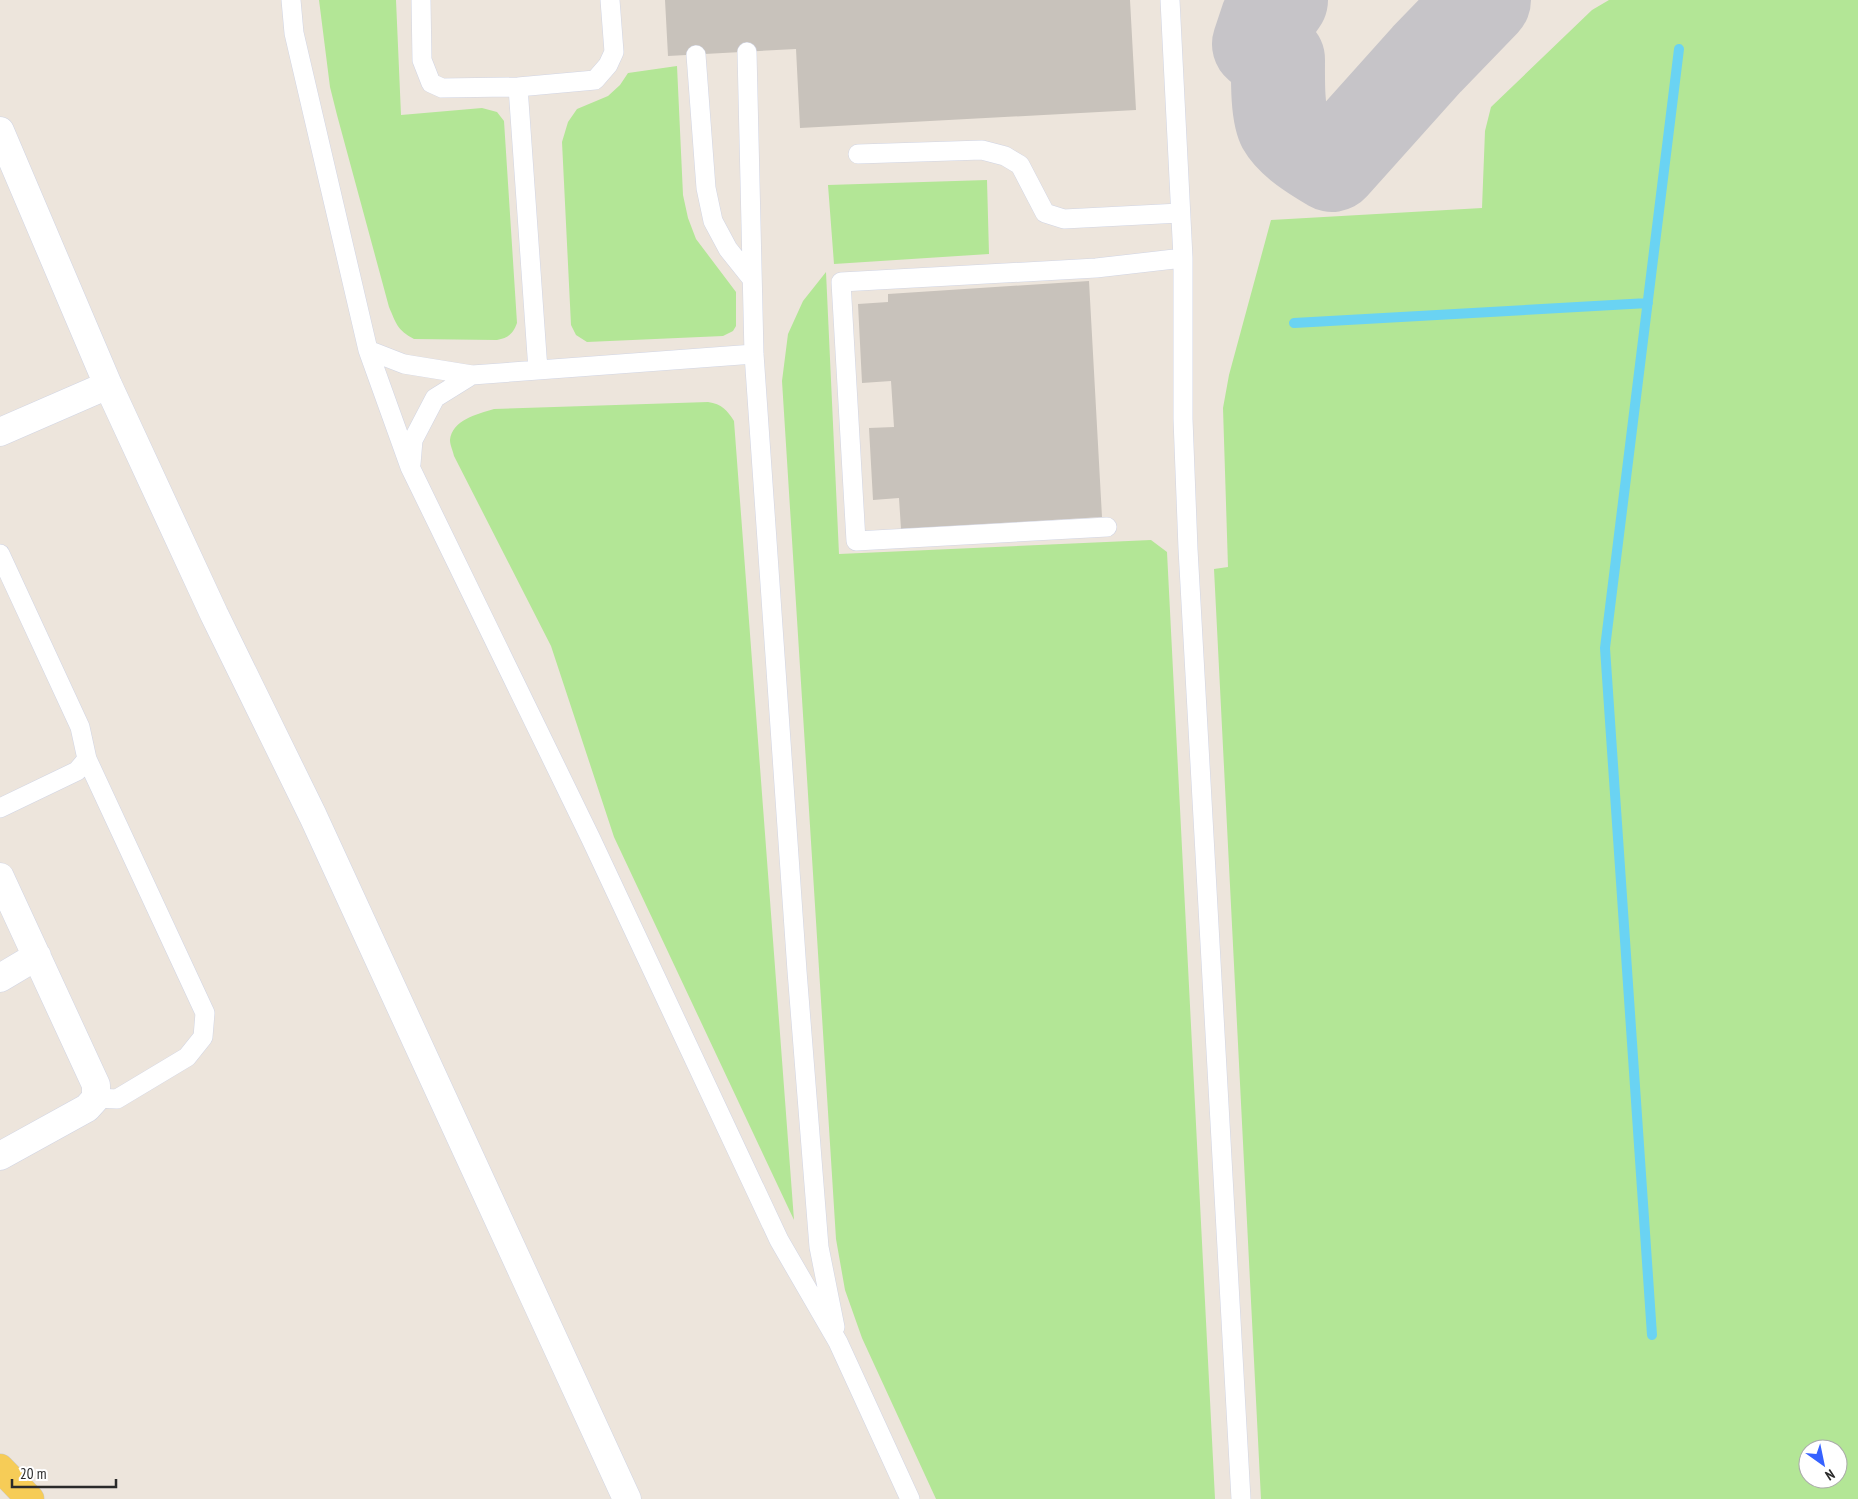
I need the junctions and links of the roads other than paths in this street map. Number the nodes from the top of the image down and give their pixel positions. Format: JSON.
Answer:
{"nodes":[{"id":1,"x":291,"y":0,"type":"edge"},
{"id":2,"x":421,"y":0,"type":"edge"},
{"id":3,"x":610,"y":0,"type":"edge"},
{"id":4,"x":1170,"y":0,"type":"edge"},
{"id":5,"x":747,"y":52,"type":"dead end"},
{"id":6,"x":696,"y":55,"type":"dead end"},
{"id":7,"x":518,"y":87,"type":"junction"},
{"id":8,"x":0,"y":131,"type":"edge"},
{"id":9,"x":858,"y":154,"type":"dead end"},
{"id":10,"x":1180,"y":213,"type":"junction"},
{"id":11,"x":1182,"y":258,"type":"junction"},
{"id":12,"x":752,"y":279,"type":"junction"},
{"id":13,"x":368,"y":350,"type":"junction"},
{"id":14,"x":754,"y":354,"type":"junction"},
{"id":15,"x":538,"y":370,"type":"junction"},
{"id":16,"x":472,"y":375,"type":"junction"},
{"id":17,"x":108,"y":385,"type":"junction"},
{"id":18,"x":0,"y":432,"type":"edge"},
{"id":19,"x":410,"y":467,"type":"junction"},
{"id":20,"x":1106,"y":527,"type":"dead end"},
{"id":21,"x":0,"y":554,"type":"edge"},
{"id":22,"x":87,"y":759,"type":"junction"},
{"id":23,"x":0,"y":808,"type":"edge"},
{"id":24,"x":0,"y":877,"type":"edge"},
{"id":25,"x":37,"y":956,"type":"junction"},
{"id":26,"x":0,"y":978,"type":"edge"},
{"id":27,"x":96,"y":1098,"type":"junction"},
{"id":28,"x":0,"y":1156,"type":"edge"},
{"id":29,"x":838,"y":1342,"type":"junction"},
{"id":30,"x":0,"y":1468,"type":"edge"},
{"id":31,"x":30,"y":1499,"type":"edge"},
{"id":32,"x":627,"y":1499,"type":"edge"},
{"id":33,"x":910,"y":1499,"type":"edge"},
{"id":34,"x":1241,"y":1499,"type":"edge"}],
"edges":[{"from":1,"to":13,"type":"lane"},
{"from":2,"to":7,"type":"lane"},
{"from":3,"to":7,"type":"lane"},
{"from":4,"to":10,"type":"lane"},
{"from":5,"to":12,"type":"lane"},
{"from":6,"to":12,"type":"lane"},
{"from":7,"to":15,"type":"lane"},
{"from":8,"to":17,"type":"street"},
{"from":9,"to":10,"type":"lane"},
{"from":10,"to":11,"type":"lane"},
{"from":11,"to":20,"type":"lane"},
{"from":11,"to":34,"type":"lane"},
{"from":12,"to":14,"type":"lane"},
{"from":13,"to":16,"type":"lane"},
{"from":13,"to":19,"type":"lane"},
{"from":14,"to":15,"type":"lane"},
{"from":14,"to":29,"type":"lane"},
{"from":15,"to":16,"type":"lane"},
{"from":16,"to":19,"type":"lane"},
{"from":17,"to":18,"type":"street"},
{"from":17,"to":32,"type":"street"},
{"from":19,"to":29,"type":"lane"},
{"from":21,"to":22,"type":"lane"},
{"from":22,"to":23,"type":"lane"},
{"from":22,"to":27,"type":"lane"},
{"from":24,"to":25,"type":"street"},
{"from":25,"to":26,"type":"street"},
{"from":25,"to":27,"type":"street"},
{"from":27,"to":28,"type":"street"},
{"from":29,"to":33,"type":"lane"},
{"from":30,"to":31,"type":"main road"}]}
